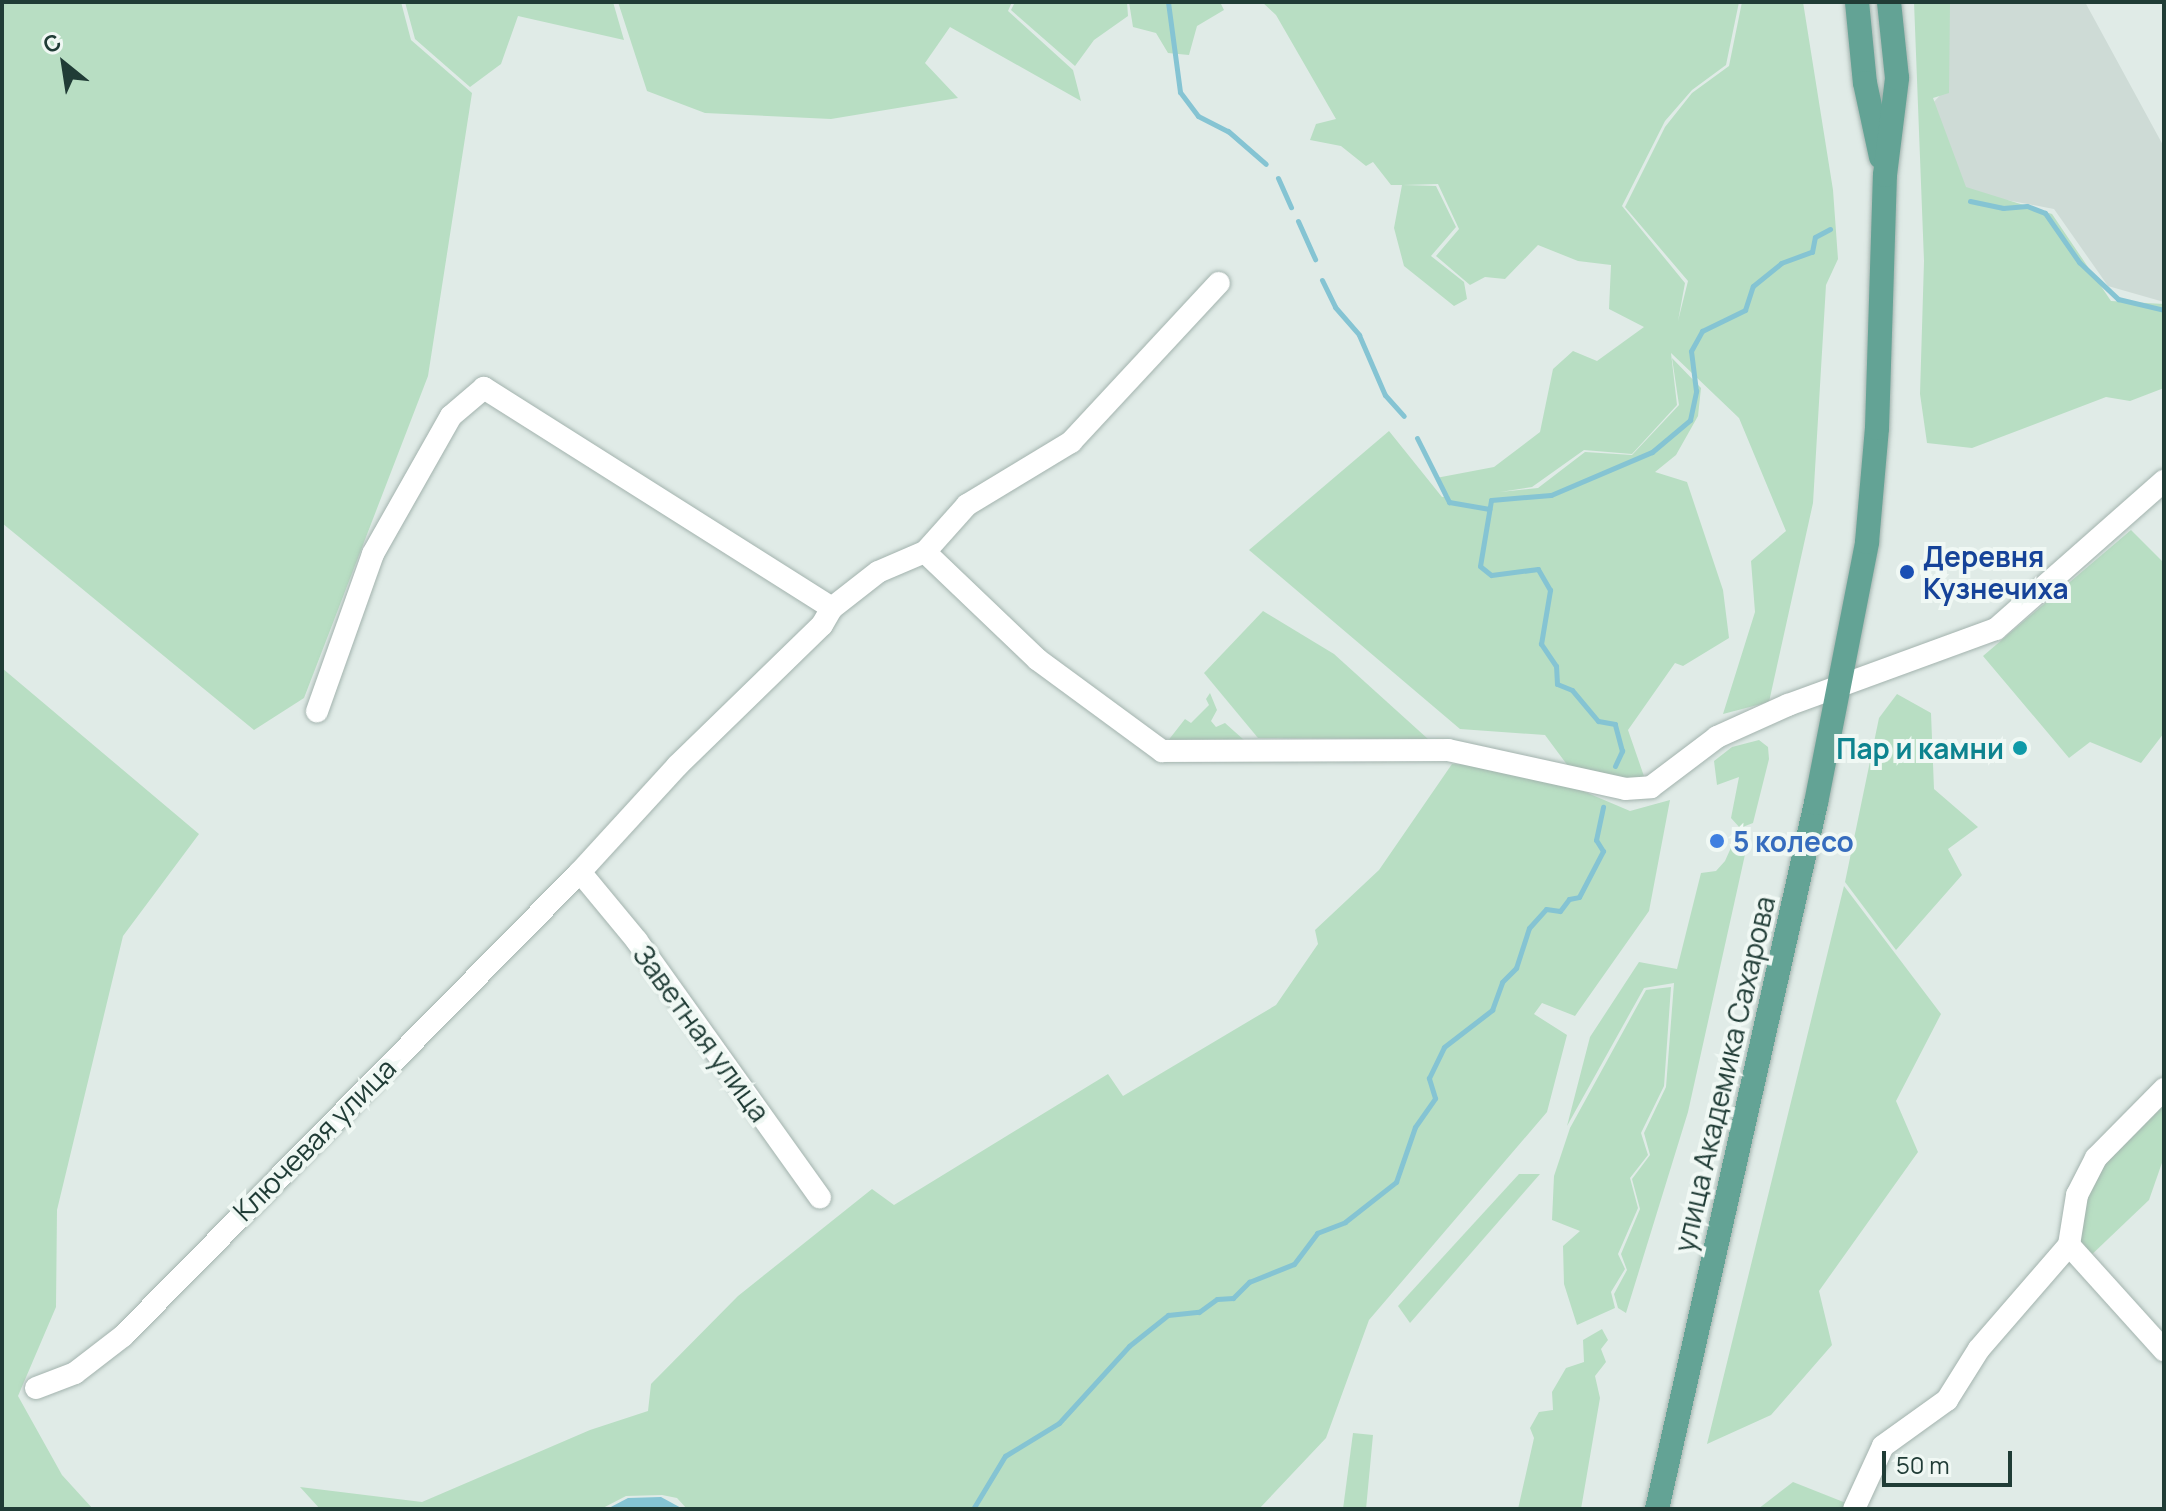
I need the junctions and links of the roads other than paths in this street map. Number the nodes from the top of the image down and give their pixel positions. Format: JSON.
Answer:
{"nodes":[{"id":1,"x":1857,"y":2,"type":"edge"},
{"id":2,"x":1889,"y":2,"type":"edge"},
{"id":3,"x":1885,"y":175,"type":"junction"},
{"id":4,"x":1219,"y":283,"type":"dead end"},
{"id":5,"x":2164,"y":481,"type":"edge"},
{"id":6,"x":925,"y":552,"type":"junction"},
{"id":7,"x":832,"y":608,"type":"junction"},
{"id":8,"x":1839,"y":690,"type":"junction"},
{"id":9,"x":317,"y":711,"type":"dead end"},
{"id":10,"x":580,"y":872,"type":"junction"},
{"id":11,"x":2164,"y":1089,"type":"edge"},
{"id":12,"x":820,"y":1198,"type":"dead end"},
{"id":13,"x":2069,"y":1245,"type":"junction"},
{"id":14,"x":2164,"y":1350,"type":"edge"},
{"id":15,"x":36,"y":1388,"type":"dead end"},
{"id":16,"x":1657,"y":1509,"type":"edge"},
{"id":17,"x":1854,"y":1509,"type":"edge"}],
"edges":[{"from":1,"to":3,"type":"main road","name":"улица Академика Сахарова"},
{"from":2,"to":3,"type":"main road","name":"улица Академика Сахарова"},
{"from":3,"to":8,"type":"main road","name":"улица Академика Сахарова"},
{"from":4,"to":6,"type":"street"},
{"from":5,"to":8,"type":"street"},
{"from":6,"to":7,"type":"street","name":"Ключевая улица"},
{"from":6,"to":8,"type":"street"},
{"from":7,"to":9,"type":"street"},
{"from":7,"to":10,"type":"street","name":"Ключевая улица"},
{"from":8,"to":16,"type":"main road","name":"улица Академика Сахарова"},
{"from":10,"to":12,"type":"street","name":"Заветная улица"},
{"from":10,"to":15,"type":"street","name":"Ключевая улица"},
{"from":11,"to":13,"type":"street"},
{"from":13,"to":14,"type":"street"},
{"from":13,"to":17,"type":"street"}]}
